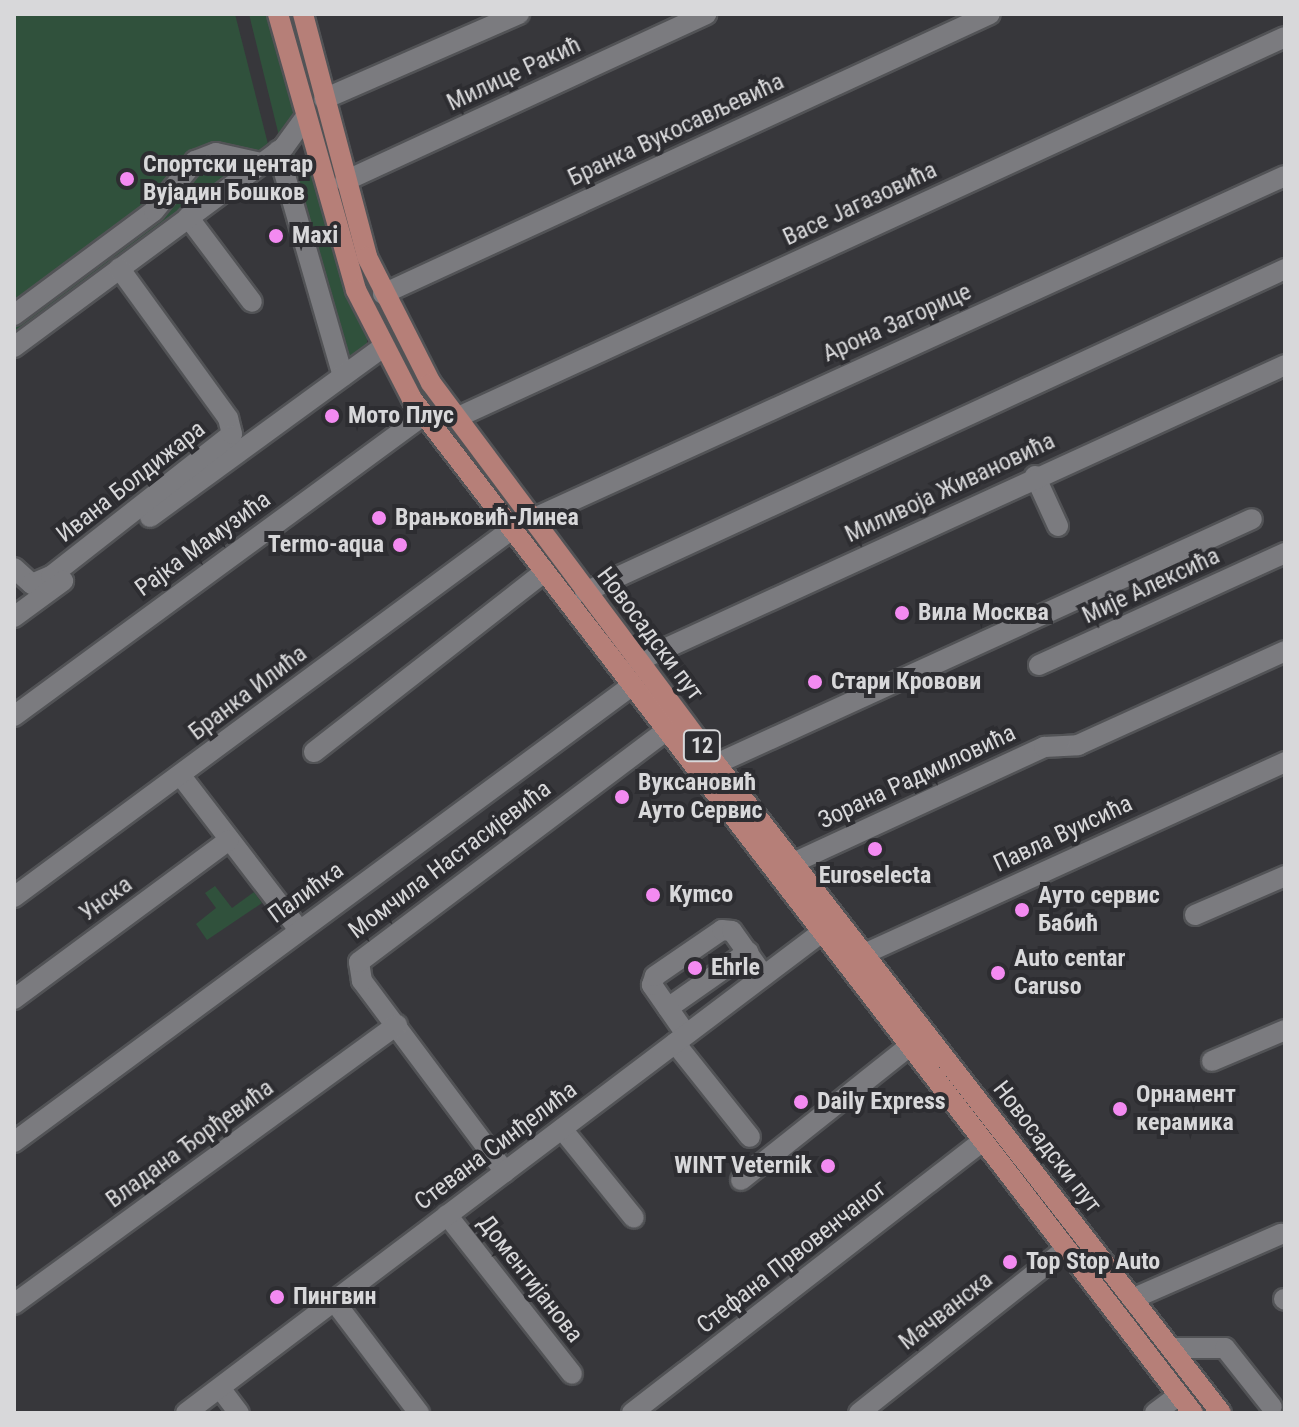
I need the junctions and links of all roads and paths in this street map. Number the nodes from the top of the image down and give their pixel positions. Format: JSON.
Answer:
{"nodes":[{"id":1,"x":278,"y":14,"type":"edge"},
{"id":2,"x":303,"y":14,"type":"edge"},
{"id":3,"x":519,"y":14,"type":"edge"},
{"id":4,"x":706,"y":14,"type":"edge"},
{"id":5,"x":990,"y":14,"type":"edge"},
{"id":6,"x":1285,"y":37,"type":"edge"},
{"id":7,"x":324,"y":99,"type":"junction"},
{"id":8,"x":304,"y":119,"type":"junction"},
{"id":9,"x":314,"y":153,"type":"junction"},
{"id":10,"x":274,"y":154,"type":"junction"},
{"id":11,"x":1285,"y":176,"type":"edge"},
{"id":12,"x":345,"y":181,"type":"junction"},
{"id":13,"x":208,"y":201,"type":"junction"},
{"id":14,"x":154,"y":211,"type":"junction"},
{"id":15,"x":188,"y":217,"type":"junction"},
{"id":16,"x":119,"y":268,"type":"junction"},
{"id":17,"x":1285,"y":269,"type":"edge"},
{"id":18,"x":383,"y":294,"type":"junction"},
{"id":19,"x":252,"y":302,"type":"dead end"},
{"id":20,"x":14,"y":315,"type":"edge"},
{"id":21,"x":14,"y":347,"type":"edge"},
{"id":22,"x":383,"y":347,"type":"junction"},
{"id":23,"x":1285,"y":365,"type":"edge"},
{"id":24,"x":343,"y":376,"type":"junction"},
{"id":25,"x":424,"y":415,"type":"junction"},
{"id":26,"x":456,"y":418,"type":"junction"},
{"id":27,"x":1035,"y":476,"type":"junction"},
{"id":28,"x":532,"y":519,"type":"junction"},
{"id":29,"x":1252,"y":519,"type":"dead end"},
{"id":30,"x":1058,"y":526,"type":"dead end"},
{"id":31,"x":512,"y":529,"type":"junction"},
{"id":32,"x":1285,"y":553,"type":"edge"},
{"id":33,"x":14,"y":568,"type":"edge"},
{"id":34,"x":544,"y":572,"type":"junction"},
{"id":35,"x":585,"y":592,"type":"junction"},
{"id":36,"x":14,"y":617,"type":"edge"},
{"id":37,"x":1285,"y":651,"type":"edge"},
{"id":38,"x":638,"y":661,"type":"junction"},
{"id":39,"x":1039,"y":665,"type":"dead end"},
{"id":40,"x":630,"y":687,"type":"junction"},
{"id":41,"x":14,"y":716,"type":"edge"},
{"id":42,"x":665,"y":731,"type":"junction"},
{"id":43,"x":314,"y":752,"type":"dead end"},
{"id":44,"x":1285,"y":762,"type":"edge"},
{"id":45,"x":716,"y":764,"type":"junction"},
{"id":46,"x":181,"y":776,"type":"junction"},
{"id":47,"x":229,"y":840,"type":"junction"},
{"id":48,"x":793,"y":863,"type":"junction"},
{"id":49,"x":1285,"y":876,"type":"edge"},
{"id":50,"x":14,"y":897,"type":"edge"},
{"id":51,"x":1195,"y":915,"type":"dead end"},
{"id":52,"x":829,"y":926,"type":"junction"},
{"id":53,"x":299,"y":930,"type":"junction"},
{"id":54,"x":748,"y":952,"type":"junction"},
{"id":55,"x":864,"y":954,"type":"junction"},
{"id":56,"x":764,"y":976,"type":"junction"},
{"id":57,"x":14,"y":999,"type":"edge"},
{"id":58,"x":668,"y":1008,"type":"junction"},
{"id":59,"x":397,"y":1025,"type":"junction"},
{"id":60,"x":1285,"y":1030,"type":"edge"},
{"id":61,"x":681,"y":1038,"type":"junction"},
{"id":62,"x":907,"y":1048,"type":"junction"},
{"id":63,"x":1212,"y":1061,"type":"dead end"},
{"id":64,"x":562,"y":1129,"type":"junction"},
{"id":65,"x":750,"y":1137,"type":"dead end"},
{"id":66,"x":14,"y":1142,"type":"edge"},
{"id":67,"x":982,"y":1142,"type":"junction"},
{"id":68,"x":505,"y":1172,"type":"junction"},
{"id":69,"x":741,"y":1180,"type":"dead end"},
{"id":70,"x":447,"y":1215,"type":"junction"},
{"id":71,"x":634,"y":1218,"type":"dead end"},
{"id":72,"x":1281,"y":1234,"type":"dead end"},
{"id":73,"x":1065,"y":1250,"type":"junction"},
{"id":74,"x":1132,"y":1299,"type":"junction"},
{"id":75,"x":334,"y":1301,"type":"junction"},
{"id":76,"x":14,"y":1304,"type":"edge"},
{"id":77,"x":1172,"y":1348,"type":"junction"},
{"id":78,"x":572,"y":1374,"type":"dead end"},
{"id":79,"x":220,"y":1388,"type":"junction"},
{"id":80,"x":1179,"y":1395,"type":"junction"},
{"id":81,"x":1276,"y":1406,"type":"edge"},
{"id":82,"x":186,"y":1413,"type":"edge"},
{"id":83,"x":239,"y":1413,"type":"edge"},
{"id":84,"x":419,"y":1413,"type":"edge"},
{"id":85,"x":632,"y":1413,"type":"edge"},
{"id":86,"x":859,"y":1413,"type":"edge"},
{"id":87,"x":1155,"y":1413,"type":"edge"},
{"id":88,"x":1193,"y":1413,"type":"edge"},
{"id":89,"x":1221,"y":1413,"type":"edge"}],
"edges":[{"from":1,"to":8,"type":"main road","name":"Новосадски пут","number":"12"},
{"from":2,"to":7,"type":"main road","name":"Новосадски пут","number":"12"},
{"from":3,"to":7,"type":"street"},
{"from":4,"to":12,"type":"street","name":"Милице Ракић"},
{"from":5,"to":18,"type":"street","name":"Бранка Вукосављевића"},
{"from":6,"to":26,"type":"street","name":"Васе Јагазовића"},
{"from":7,"to":12,"type":"main road","name":"Новосадски пут","number":"12"},
{"from":8,"to":9,"type":"main road","name":"Новосадски пут","number":"12"},
{"from":8,"to":10,"type":"street"},
{"from":9,"to":10,"type":"street"},
{"from":9,"to":22,"type":"main road","name":"Новосадски пут","number":"12"},
{"from":10,"to":13,"type":"street"},
{"from":10,"to":14,"type":"street"},
{"from":10,"to":24,"type":"street"},
{"from":11,"to":28,"type":"street","name":"Арона Загорице"},
{"from":12,"to":18,"type":"main road","name":"Новосадски пут","number":"12"},
{"from":13,"to":14,"type":"street"},
{"from":13,"to":15,"type":"street"},
{"from":14,"to":20,"type":"street"},
{"from":15,"to":16,"type":"street"},
{"from":15,"to":19,"type":"street"},
{"from":16,"to":21,"type":"street"},
{"from":16,"to":33,"type":"street","name":"Ивана Болдижара"},
{"from":17,"to":35,"type":"street"},
{"from":18,"to":26,"type":"main road","name":"Новосадски пут","number":"12"},
{"from":22,"to":24,"type":"street"},
{"from":22,"to":25,"type":"main road","name":"Новосадски пут","number":"12"},
{"from":23,"to":27,"type":"street","name":"Миливоја Живановића"},
{"from":24,"to":36,"type":"street"},
{"from":25,"to":31,"type":"main road","name":"Новосадски пут","number":"12"},
{"from":25,"to":41,"type":"street","name":"Рајка Мамузића"},
{"from":26,"to":28,"type":"main road","name":"Новосадски пут","number":"12"},
{"from":27,"to":30,"type":"street"},
{"from":27,"to":38,"type":"street","name":"Миливоја Живановића"},
{"from":28,"to":35,"type":"main road","name":"Новосадски пут","number":"12"},
{"from":29,"to":45,"type":"street"},
{"from":31,"to":34,"type":"main road","name":"Новосадски пут","number":"12"},
{"from":31,"to":46,"type":"street","name":"Бранка Илића"},
{"from":32,"to":39,"type":"street","name":"Мије Алексића"},
{"from":34,"to":40,"type":"main road","name":"Новосадски пут","number":"12"},
{"from":34,"to":43,"type":"street"},
{"from":35,"to":38,"type":"main road","name":"Новосадски пут","number":"12"},
{"from":37,"to":48,"type":"street","name":"Зорана Радмиловића"},
{"from":38,"to":45,"type":"main road","name":"Новосадски пут","number":"12"},
{"from":40,"to":42,"type":"main road","name":"Новосадски пут","number":"12"},
{"from":40,"to":53,"type":"street","name":"Палићка"},
{"from":42,"to":52,"type":"main road","name":"Новосадски пут","number":"12"},
{"from":42,"to":59,"type":"street","name":"Момчила Настасијевића"},
{"from":44,"to":55,"type":"street","name":"Павла Вуисића"},
{"from":45,"to":48,"type":"main road","name":"Новосадски пут","number":"12"},
{"from":46,"to":47,"type":"street"},
{"from":46,"to":50,"type":"street","name":"Бранка Илића"},
{"from":47,"to":53,"type":"street"},
{"from":47,"to":57,"type":"street","name":"Унска"},
{"from":48,"to":52,"type":"main road","name":"Новосадски пут","number":"12"},
{"from":49,"to":51,"type":"street"},
{"from":52,"to":55,"type":"main road","name":"Новосадски пут","number":"12"},
{"from":52,"to":56,"type":"street","name":"Стевана Синђелића"},
{"from":52,"to":62,"type":"main road","name":"Новосадски пут","number":"12"},
{"from":53,"to":66,"type":"street","name":"Палићка"},
{"from":54,"to":56,"type":"street"},
{"from":54,"to":58,"type":"street"},
{"from":54,"to":58,"type":"street"},
{"from":55,"to":74,"type":"main road","name":"Новосадски пут","number":"12"},
{"from":56,"to":61,"type":"street","name":"Стевана Синђелића"},
{"from":58,"to":61,"type":"street"},
{"from":59,"to":68,"type":"street","name":"Момчила Настасијевића"},
{"from":59,"to":76,"type":"street","name":"Владана Ђорђевића"},
{"from":60,"to":63,"type":"street"},
{"from":61,"to":64,"type":"street","name":"Стевана Синђелића"},
{"from":61,"to":65,"type":"street"},
{"from":62,"to":67,"type":"main road","name":"Новосадски пут","number":"12"},
{"from":62,"to":69,"type":"street"},
{"from":64,"to":68,"type":"street","name":"Стевана Синђелића"},
{"from":64,"to":71,"type":"street"},
{"from":67,"to":73,"type":"main road","name":"Новосадски пут","number":"12"},
{"from":67,"to":85,"type":"street","name":"Стефана Првовенчаног"},
{"from":68,"to":70,"type":"street","name":"Стевана Синђелића"},
{"from":70,"to":75,"type":"street","name":"Стевана Синђелића"},
{"from":70,"to":78,"type":"street","name":"Доментијанова"},
{"from":72,"to":74,"type":"street"},
{"from":73,"to":80,"type":"main road","name":"Новосадски пут","number":"12"},
{"from":73,"to":86,"type":"street","name":"Мачванска"},
{"from":74,"to":77,"type":"main road","name":"Новосадски пут","number":"12"},
{"from":75,"to":79,"type":"street","name":"Стевана Синђелића"},
{"from":75,"to":84,"type":"street"},
{"from":77,"to":81,"type":"street"},
{"from":77,"to":89,"type":"main road","name":"Новосадски пут","number":"12"},
{"from":79,"to":82,"type":"street","name":"Стевана Синђелића"},
{"from":79,"to":83,"type":"street"},
{"from":80,"to":87,"type":"street"},
{"from":80,"to":88,"type":"main road","name":"Новосадски пут","number":"12"}]}
